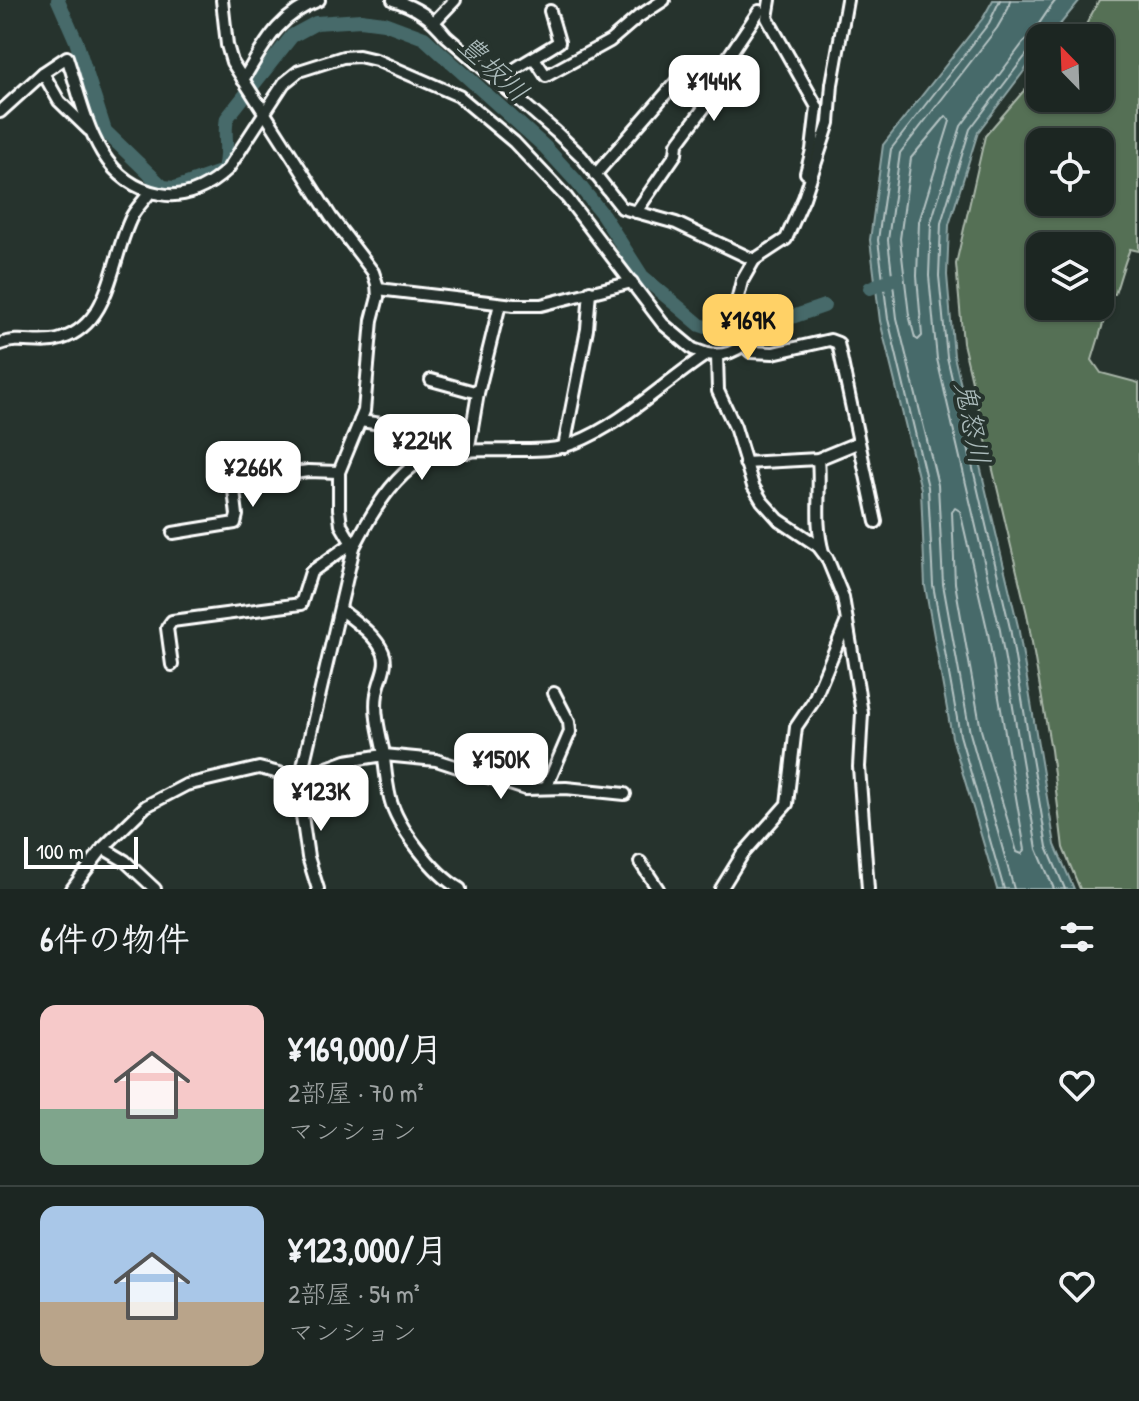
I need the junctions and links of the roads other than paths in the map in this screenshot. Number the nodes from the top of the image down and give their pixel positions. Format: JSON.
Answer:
{"nodes":[{"id":1,"x":222,"y":0,"type":"edge"},
{"id":2,"x":319,"y":0,"type":"edge"},
{"id":3,"x":393,"y":0,"type":"edge"},
{"id":4,"x":455,"y":0,"type":"edge"},
{"id":5,"x":664,"y":0,"type":"edge"},
{"id":6,"x":770,"y":0,"type":"edge"},
{"id":7,"x":847,"y":0,"type":"edge"},
{"id":8,"x":550,"y":11,"type":"dead end"},
{"id":9,"x":759,"y":11,"type":"dead end"},
{"id":10,"x":434,"y":22,"type":"junction"},
{"id":11,"x":534,"y":58,"type":"junction"},
{"id":12,"x":43,"y":73,"type":"junction"},
{"id":13,"x":499,"y":81,"type":"junction"},
{"id":14,"x":244,"y":82,"type":"junction"},
{"id":15,"x":718,"y":86,"type":"junction"},
{"id":16,"x":0,"y":112,"type":"edge"},
{"id":17,"x":264,"y":112,"type":"junction"},
{"id":18,"x":92,"y":134,"type":"junction"},
{"id":19,"x":595,"y":175,"type":"junction"},
{"id":20,"x":150,"y":192,"type":"junction"},
{"id":21,"x":804,"y":198,"type":"junction"},
{"id":22,"x":636,"y":212,"type":"junction"},
{"id":23,"x":754,"y":260,"type":"junction"},
{"id":24,"x":632,"y":282,"type":"junction"},
{"id":25,"x":378,"y":289,"type":"junction"},
{"id":26,"x":590,"y":291,"type":"junction"},
{"id":27,"x":500,"y":304,"type":"junction"},
{"id":28,"x":743,"y":342,"type":"junction"},
{"id":29,"x":0,"y":344,"type":"edge"},
{"id":30,"x":712,"y":354,"type":"junction"},
{"id":31,"x":431,"y":380,"type":"dead end"},
{"id":32,"x":478,"y":393,"type":"junction"},
{"id":33,"x":360,"y":421,"type":"junction"},
{"id":34,"x":439,"y":432,"type":"dead end"},
{"id":35,"x":857,"y":443,"type":"junction"},
{"id":36,"x":564,"y":447,"type":"junction"},
{"id":37,"x":468,"y":452,"type":"junction"},
{"id":38,"x":818,"y":459,"type":"junction"},
{"id":39,"x":745,"y":463,"type":"junction"},
{"id":40,"x":339,"y":472,"type":"junction"},
{"id":41,"x":876,"y":522,"type":"dead end"},
{"id":42,"x":173,"y":533,"type":"dead end"},
{"id":43,"x":353,"y":545,"type":"junction"},
{"id":44,"x":824,"y":553,"type":"junction"},
{"id":45,"x":340,"y":609,"type":"junction"},
{"id":46,"x":848,"y":620,"type":"junction"},
{"id":47,"x":172,"y":665,"type":"dead end"},
{"id":48,"x":554,"y":693,"type":"dead end"},
{"id":49,"x":384,"y":755,"type":"junction"},
{"id":50,"x":300,"y":778,"type":"junction"},
{"id":51,"x":546,"y":788,"type":"junction"},
{"id":52,"x":625,"y":794,"type":"dead end"},
{"id":53,"x":103,"y":848,"type":"junction"},
{"id":54,"x":640,"y":862,"type":"dead end"},
{"id":55,"x":447,"y":885,"type":"edge"},
{"id":56,"x":72,"y":889,"type":"edge"},
{"id":57,"x":155,"y":889,"type":"edge"},
{"id":58,"x":318,"y":889,"type":"edge"},
{"id":59,"x":460,"y":889,"type":"edge"},
{"id":60,"x":658,"y":889,"type":"edge"},
{"id":61,"x":721,"y":889,"type":"edge"},
{"id":62,"x":868,"y":889,"type":"edge"}],
"edges":[{"from":1,"to":14,"type":"street"},
{"from":2,"to":14,"type":"street"},
{"from":3,"to":10,"type":"street"},
{"from":4,"to":10,"type":"street"},
{"from":5,"to":11,"type":"street"},
{"from":6,"to":21,"type":"street"},
{"from":7,"to":21,"type":"street"},
{"from":8,"to":11,"type":"street"},
{"from":9,"to":15,"type":"street"},
{"from":10,"to":13,"type":"street"},
{"from":11,"to":13,"type":"street"},
{"from":12,"to":16,"type":"street"},
{"from":12,"to":18,"type":"street"},
{"from":12,"to":18,"type":"street"},
{"from":13,"to":19,"type":"street"},
{"from":14,"to":17,"type":"street"},
{"from":15,"to":19,"type":"street"},
{"from":15,"to":22,"type":"street"},
{"from":17,"to":20,"type":"street"},
{"from":17,"to":24,"type":"street"},
{"from":17,"to":25,"type":"street"},
{"from":18,"to":20,"type":"street"},
{"from":19,"to":22,"type":"street"},
{"from":20,"to":29,"type":"street"},
{"from":21,"to":23,"type":"street"},
{"from":22,"to":23,"type":"street"},
{"from":23,"to":28,"type":"street"},
{"from":24,"to":26,"type":"street"},
{"from":24,"to":30,"type":"street"},
{"from":25,"to":27,"type":"street"},
{"from":25,"to":33,"type":"street"},
{"from":26,"to":27,"type":"street"},
{"from":26,"to":36,"type":"street"},
{"from":27,"to":32,"type":"street"},
{"from":28,"to":30,"type":"street"},
{"from":28,"to":35,"type":"street"},
{"from":30,"to":36,"type":"street"},
{"from":30,"to":39,"type":"street"},
{"from":31,"to":32,"type":"street"},
{"from":32,"to":37,"type":"street"},
{"from":33,"to":34,"type":"street"},
{"from":33,"to":40,"type":"street"},
{"from":35,"to":38,"type":"street"},
{"from":35,"to":41,"type":"street"},
{"from":36,"to":37,"type":"street"},
{"from":37,"to":43,"type":"street"},
{"from":38,"to":39,"type":"street"},
{"from":38,"to":44,"type":"street"},
{"from":39,"to":44,"type":"street"},
{"from":40,"to":42,"type":"street"},
{"from":40,"to":43,"type":"street"},
{"from":43,"to":45,"type":"street"},
{"from":43,"to":47,"type":"street"},
{"from":44,"to":46,"type":"street"},
{"from":45,"to":49,"type":"street"},
{"from":45,"to":50,"type":"street"},
{"from":46,"to":61,"type":"street"},
{"from":46,"to":62,"type":"street"},
{"from":48,"to":51,"type":"street"},
{"from":49,"to":50,"type":"street"},
{"from":49,"to":51,"type":"street"},
{"from":49,"to":55,"type":"street"},
{"from":50,"to":53,"type":"street"},
{"from":50,"to":58,"type":"street"},
{"from":51,"to":52,"type":"street"},
{"from":53,"to":56,"type":"street"},
{"from":53,"to":57,"type":"street"},
{"from":54,"to":60,"type":"street"},
{"from":55,"to":59,"type":"street"}]}
